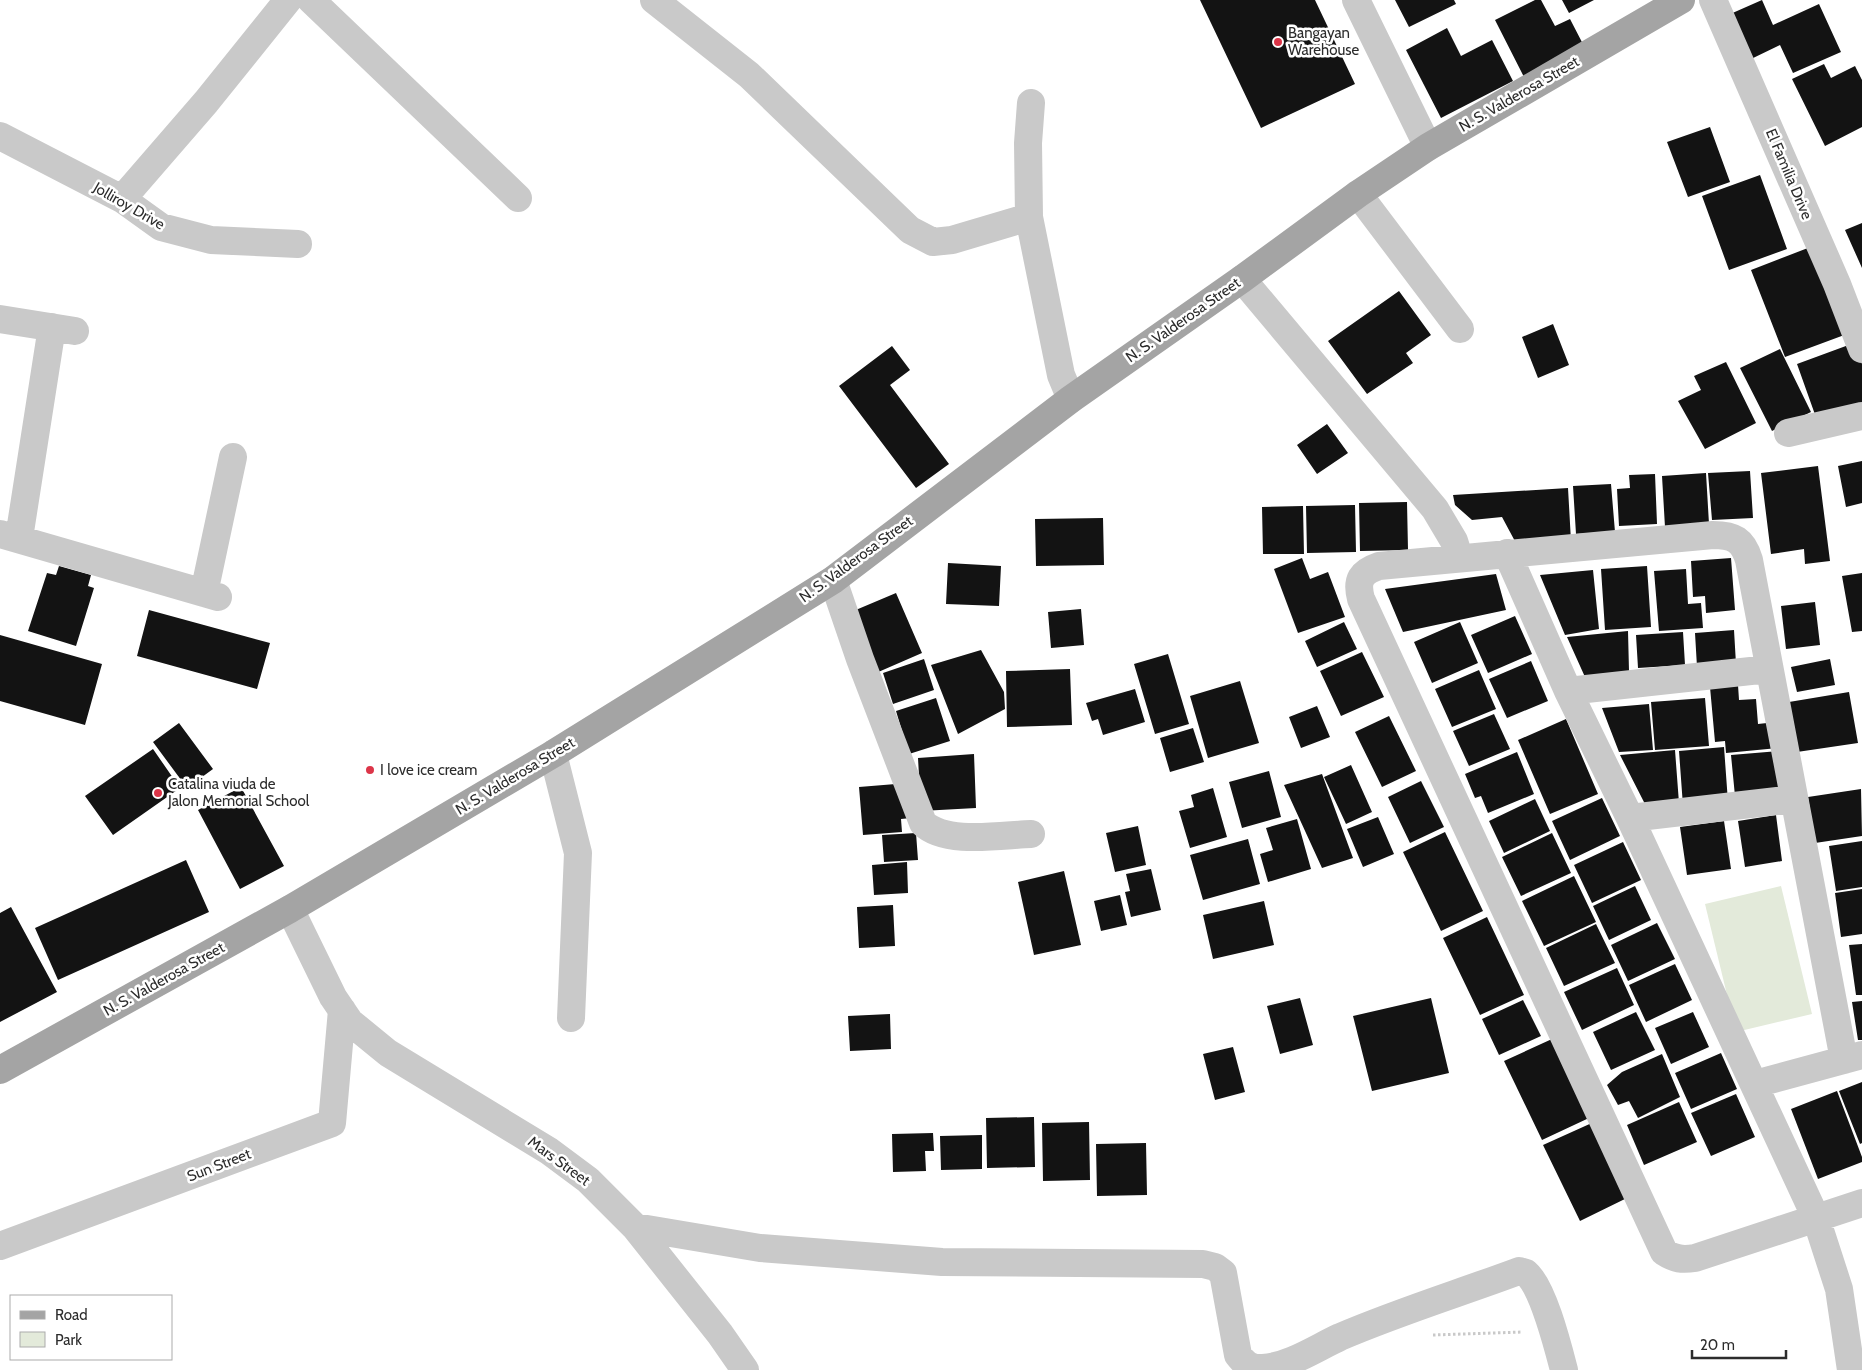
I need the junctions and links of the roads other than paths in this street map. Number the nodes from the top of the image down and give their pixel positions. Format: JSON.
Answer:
{"nodes":[{"id":1,"x":288,"y":0,"type":"edge"},
{"id":2,"x":311,"y":0,"type":"edge"},
{"id":3,"x":654,"y":0,"type":"edge"},
{"id":4,"x":1356,"y":0,"type":"edge"},
{"id":5,"x":1681,"y":0,"type":"edge"},
{"id":6,"x":1714,"y":0,"type":"edge"},
{"id":7,"x":1031,"y":103,"type":"dead end"},
{"id":8,"x":0,"y":136,"type":"edge"},
{"id":9,"x":1428,"y":147,"type":"junction"},
{"id":10,"x":1358,"y":194,"type":"junction"},
{"id":11,"x":518,"y":198,"type":"dead end"},
{"id":12,"x":122,"y":199,"type":"junction"},
{"id":13,"x":1029,"y":217,"type":"junction"},
{"id":14,"x":298,"y":244,"type":"dead end"},
{"id":15,"x":1242,"y":279,"type":"junction"},
{"id":16,"x":0,"y":319,"type":"edge"},
{"id":17,"x":1460,"y":329,"type":"dead end"},
{"id":18,"x":1862,"y":349,"type":"edge"},
{"id":19,"x":1071,"y":399,"type":"junction"},
{"id":20,"x":1862,"y":416,"type":"edge"},
{"id":21,"x":1788,"y":433,"type":"dead end"},
{"id":22,"x":233,"y":456,"type":"dead end"},
{"id":23,"x":9,"y":536,"type":"edge"},
{"id":24,"x":1507,"y":552,"type":"junction"},
{"id":25,"x":1459,"y":557,"type":"junction"},
{"id":26,"x":833,"y":580,"type":"junction"},
{"id":27,"x":1769,"y":669,"type":"junction"},
{"id":28,"x":1568,"y":691,"type":"junction"},
{"id":29,"x":553,"y":754,"type":"junction"},
{"id":30,"x":1794,"y":799,"type":"junction"},
{"id":31,"x":1630,"y":818,"type":"junction"},
{"id":32,"x":1031,"y":834,"type":"dead end"},
{"id":33,"x":290,"y":909,"type":"junction"},
{"id":34,"x":338,"y":1003,"type":"junction"},
{"id":35,"x":571,"y":1018,"type":"dead end"},
{"id":36,"x":1853,"y":1057,"type":"edge"},
{"id":37,"x":0,"y":1070,"type":"edge"},
{"id":38,"x":1755,"y":1084,"type":"junction"},
{"id":39,"x":1862,"y":1203,"type":"edge"},
{"id":40,"x":1816,"y":1218,"type":"junction"},
{"id":41,"x":636,"y":1227,"type":"junction"},
{"id":42,"x":0,"y":1246,"type":"edge"},
{"id":43,"x":1302,"y":1364,"type":"edge"},
{"id":44,"x":745,"y":1370,"type":"edge"},
{"id":45,"x":1564,"y":1370,"type":"edge"},
{"id":46,"x":1851,"y":1370,"type":"edge"}],
"edges":[{"from":1,"to":12,"type":"street"},
{"from":2,"to":11,"type":"street"},
{"from":3,"to":13,"type":"street"},
{"from":4,"to":9,"type":"street"},
{"from":5,"to":9,"type":"main road","name":"N. S. Valderosa Street"},
{"from":6,"to":18,"type":"street","name":"El Familia Drive"},
{"from":7,"to":13,"type":"street"},
{"from":8,"to":12,"type":"street","name":"Jolliroy Drive"},
{"from":9,"to":10,"type":"main road","name":"N. S. Valderosa Street"},
{"from":10,"to":15,"type":"main road","name":"N. S. Valderosa Street"},
{"from":10,"to":17,"type":"street"},
{"from":12,"to":14,"type":"street","name":"Jolliroy Drive"},
{"from":13,"to":19,"type":"street"},
{"from":15,"to":19,"type":"main road","name":"N. S. Valderosa Street"},
{"from":15,"to":25,"type":"street"},
{"from":16,"to":23,"type":"street"},
{"from":19,"to":26,"type":"main road","name":"N. S. Valderosa Street"},
{"from":20,"to":21,"type":"street"},
{"from":22,"to":23,"type":"street"},
{"from":24,"to":25,"type":"street"},
{"from":24,"to":27,"type":"street"},
{"from":24,"to":28,"type":"street"},
{"from":25,"to":40,"type":"street"},
{"from":26,"to":29,"type":"main road","name":"N. S. Valderosa Street"},
{"from":26,"to":32,"type":"street"},
{"from":27,"to":28,"type":"street"},
{"from":27,"to":30,"type":"street"},
{"from":28,"to":31,"type":"street"},
{"from":29,"to":33,"type":"main road","name":"N. S. Valderosa Street"},
{"from":29,"to":35,"type":"street"},
{"from":30,"to":31,"type":"street"},
{"from":30,"to":36,"type":"street"},
{"from":31,"to":38,"type":"street"},
{"from":33,"to":34,"type":"street","name":"Mars Street"},
{"from":33,"to":37,"type":"main road","name":"N. S. Valderosa Street"},
{"from":34,"to":41,"type":"street","name":"Mars Street"},
{"from":34,"to":42,"type":"street","name":"Sun Street"},
{"from":36,"to":38,"type":"street"},
{"from":38,"to":40,"type":"street"},
{"from":39,"to":40,"type":"street"},
{"from":40,"to":46,"type":"street"},
{"from":41,"to":43,"type":"street"},
{"from":41,"to":44,"type":"street","name":"Mars Street"},
{"from":43,"to":45,"type":"street"}]}
